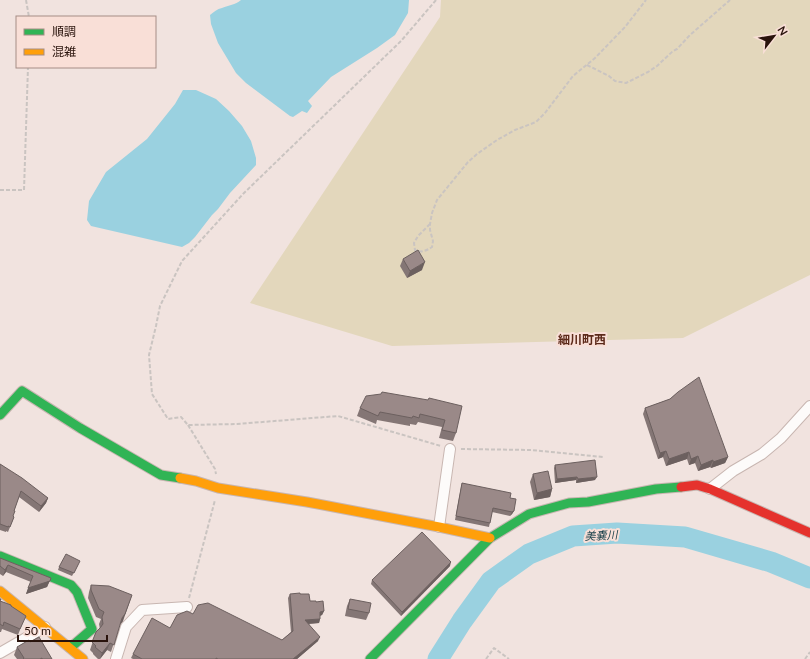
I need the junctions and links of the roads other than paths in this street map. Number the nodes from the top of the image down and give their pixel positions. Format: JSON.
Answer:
{"nodes":[{"id":1,"x":810,"y":406,"type":"edge"},
{"id":2,"x":0,"y":415,"type":"edge"},
{"id":3,"x":450,"y":449,"type":"road end"},
{"id":4,"x":710,"y":490,"type":"junction"},
{"id":5,"x":439,"y":527,"type":"junction"},
{"id":6,"x":810,"y":533,"type":"edge"},
{"id":7,"x":490,"y":538,"type":"junction"},
{"id":8,"x":0,"y":556,"type":"edge"},
{"id":9,"x":0,"y":591,"type":"edge"},
{"id":10,"x":187,"y":607,"type":"road end"},
{"id":11,"x":46,"y":627,"type":"junction"},
{"id":12,"x":70,"y":648,"type":"junction"},
{"id":13,"x":0,"y":653,"type":"edge"},
{"id":14,"x":83,"y":659,"type":"edge"},
{"id":15,"x":116,"y":659,"type":"edge"},
{"id":16,"x":370,"y":659,"type":"edge"}],
"edges":[{"from":1,"to":4,"type":"street"},
{"from":2,"to":5,"type":"street"},
{"from":3,"to":5,"type":"street"},
{"from":4,"to":6,"type":"street"},
{"from":4,"to":7,"type":"street"},
{"from":5,"to":7,"type":"street"},
{"from":7,"to":16,"type":"street"},
{"from":8,"to":12,"type":"street"},
{"from":9,"to":11,"type":"street"},
{"from":10,"to":15,"type":"street"},
{"from":11,"to":12,"type":"street"},
{"from":11,"to":13,"type":"street"},
{"from":12,"to":14,"type":"street"}]}
